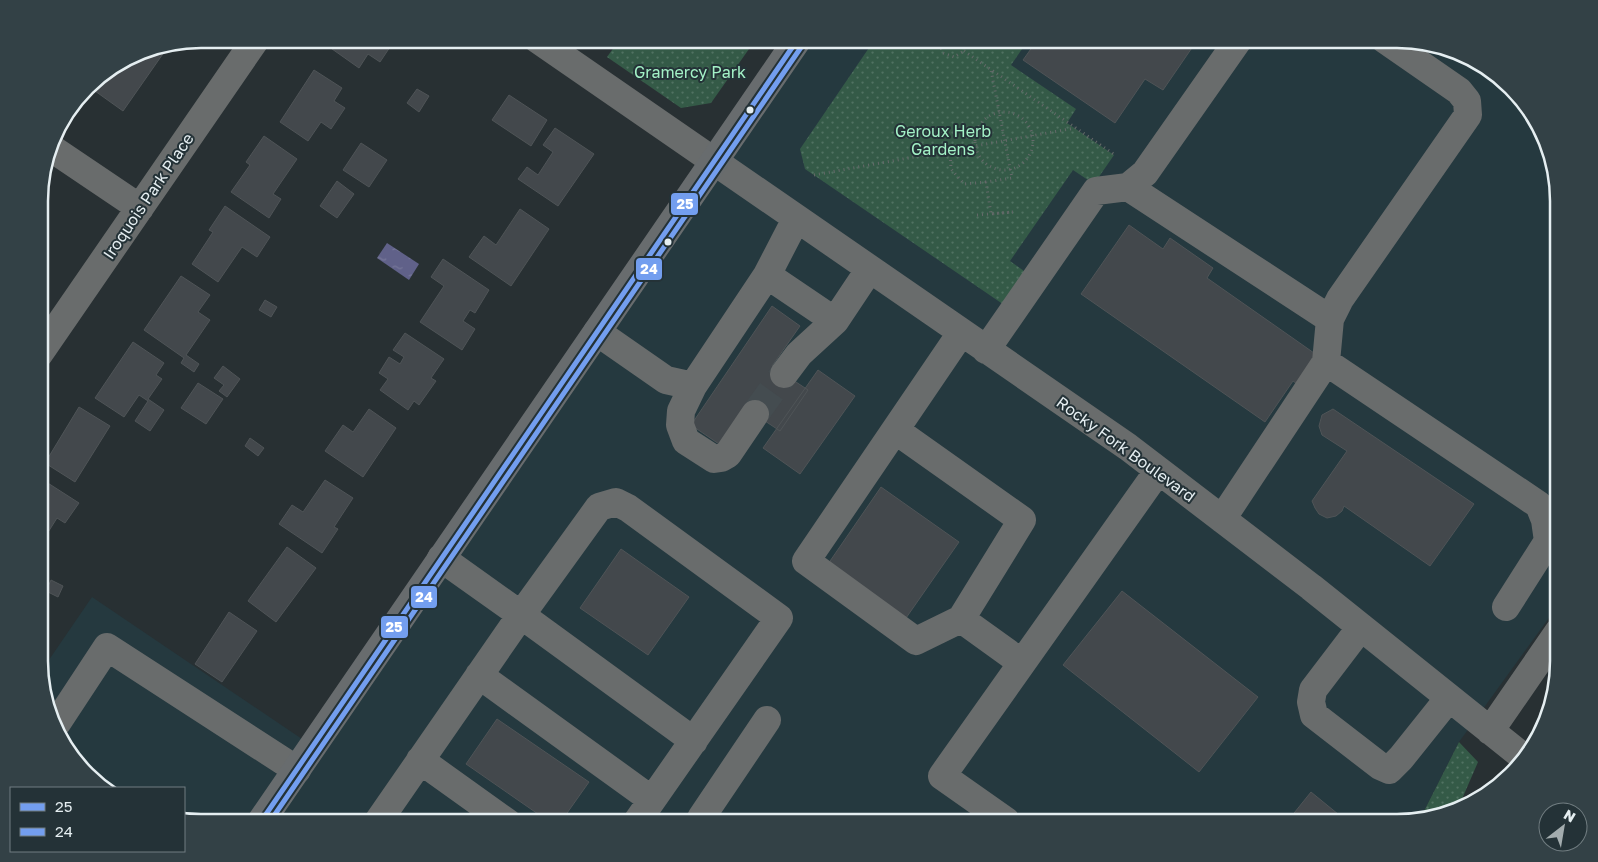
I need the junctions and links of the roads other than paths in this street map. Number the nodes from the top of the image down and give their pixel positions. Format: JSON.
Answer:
{"nodes":[{"id":1,"x":250,"y":48,"type":"edge"},
{"id":2,"x":550,"y":48,"type":"edge"},
{"id":3,"x":792,"y":48,"type":"edge"},
{"id":4,"x":1232,"y":48,"type":"edge"},
{"id":5,"x":1397,"y":48,"type":"edge"},
{"id":6,"x":56,"y":152,"type":"edge"},
{"id":7,"x":714,"y":162,"type":"junction"},
{"id":8,"x":1128,"y":186,"type":"junction"},
{"id":9,"x":140,"y":208,"type":"junction"},
{"id":10,"x":796,"y":219,"type":"junction"},
{"id":11,"x":870,"y":270,"type":"junction"},
{"id":12,"x":767,"y":275,"type":"junction"},
{"id":13,"x":1330,"y":319,"type":"junction"},
{"id":14,"x":836,"y":321,"type":"junction"},
{"id":15,"x":597,"y":332,"type":"junction"},
{"id":16,"x":961,"y":333,"type":"junction"},
{"id":17,"x":48,"y":342,"type":"edge"},
{"id":18,"x":986,"y":350,"type":"junction"},
{"id":19,"x":1326,"y":362,"type":"junction"},
{"id":20,"x":784,"y":374,"type":"tunnel mouth"},
{"id":21,"x":693,"y":386,"type":"junction"},
{"id":22,"x":755,"y":414,"type":"tunnel mouth"},
{"id":23,"x":895,"y":430,"type":"junction"},
{"id":24,"x":1158,"y":470,"type":"junction"},
{"id":25,"x":1222,"y":519,"type":"junction"},
{"id":26,"x":441,"y":558,"type":"junction"},
{"id":27,"x":1506,"y":607,"type":"dead end"},
{"id":28,"x":521,"y":615,"type":"junction"},
{"id":29,"x":961,"y":619,"type":"junction"},
{"id":30,"x":1361,"y":627,"type":"junction"},
{"id":31,"x":1550,"y":644,"type":"edge"},
{"id":32,"x":1022,"y":662,"type":"junction"},
{"id":33,"x":479,"y":675,"type":"junction"},
{"id":34,"x":1449,"y":698,"type":"junction"},
{"id":35,"x":59,"y":719,"type":"edge"},
{"id":36,"x":767,"y":720,"type":"dead end"},
{"id":37,"x":1490,"y":731,"type":"junction"},
{"id":38,"x":694,"y":740,"type":"junction"},
{"id":39,"x":1519,"y":754,"type":"edge"},
{"id":40,"x":420,"y":760,"type":"junction"},
{"id":41,"x":296,"y":770,"type":"junction"},
{"id":42,"x":652,"y":800,"type":"junction"},
{"id":43,"x":266,"y":814,"type":"edge"},
{"id":44,"x":390,"y":814,"type":"edge"},
{"id":45,"x":495,"y":814,"type":"edge"},
{"id":46,"x":642,"y":814,"type":"edge"},
{"id":47,"x":704,"y":814,"type":"edge"},
{"id":48,"x":999,"y":814,"type":"edge"}],
"edges":[{"from":1,"to":9,"type":"street","name":"Iroquois Park Place"},
{"from":2,"to":7,"type":"street","name":"Rocky Fork Boulevard"},
{"from":3,"to":7,"type":"main road"},
{"from":4,"to":8,"type":"street"},
{"from":5,"to":13,"type":"street"},
{"from":6,"to":9,"type":"street"},
{"from":7,"to":10,"type":"street","name":"Rocky Fork Boulevard"},
{"from":7,"to":15,"type":"main road"},
{"from":8,"to":13,"type":"street"},
{"from":8,"to":18,"type":"street"},
{"from":9,"to":17,"type":"street","name":"Iroquois Park Place"},
{"from":10,"to":11,"type":"street","name":"Rocky Fork Boulevard"},
{"from":10,"to":12,"type":"street"},
{"from":11,"to":14,"type":"street"},
{"from":11,"to":16,"type":"street","name":"Rocky Fork Boulevard"},
{"from":12,"to":14,"type":"street"},
{"from":12,"to":21,"type":"street"},
{"from":13,"to":19,"type":"street"},
{"from":14,"to":20,"type":"street"},
{"from":15,"to":21,"type":"street"},
{"from":15,"to":26,"type":"main road"},
{"from":16,"to":18,"type":"street","name":"Rocky Fork Boulevard"},
{"from":16,"to":23,"type":"street"},
{"from":18,"to":24,"type":"street","name":"Rocky Fork Boulevard"},
{"from":19,"to":25,"type":"street"},
{"from":19,"to":27,"type":"street"},
{"from":21,"to":22,"type":"street"},
{"from":23,"to":29,"type":"street"},
{"from":23,"to":29,"type":"street"},
{"from":24,"to":25,"type":"street","name":"Rocky Fork Boulevard"},
{"from":24,"to":32,"type":"street"},
{"from":25,"to":30,"type":"street","name":"Rocky Fork Boulevard"},
{"from":26,"to":28,"type":"street"},
{"from":26,"to":41,"type":"main road"},
{"from":28,"to":33,"type":"street"},
{"from":28,"to":38,"type":"street"},
{"from":28,"to":38,"type":"street"},
{"from":29,"to":32,"type":"street"},
{"from":30,"to":34,"type":"street","name":"Rocky Fork Boulevard"},
{"from":30,"to":34,"type":"street"},
{"from":31,"to":37,"type":"street"},
{"from":32,"to":48,"type":"street"},
{"from":33,"to":40,"type":"street"},
{"from":33,"to":42,"type":"street"},
{"from":34,"to":37,"type":"street","name":"Rocky Fork Boulevard"},
{"from":35,"to":41,"type":"street"},
{"from":36,"to":47,"type":"street"},
{"from":37,"to":39,"type":"street","name":"Rocky Fork Boulevard"},
{"from":38,"to":42,"type":"street"},
{"from":40,"to":44,"type":"street"},
{"from":40,"to":45,"type":"street"},
{"from":41,"to":43,"type":"main road"},
{"from":42,"to":46,"type":"street"}]}
